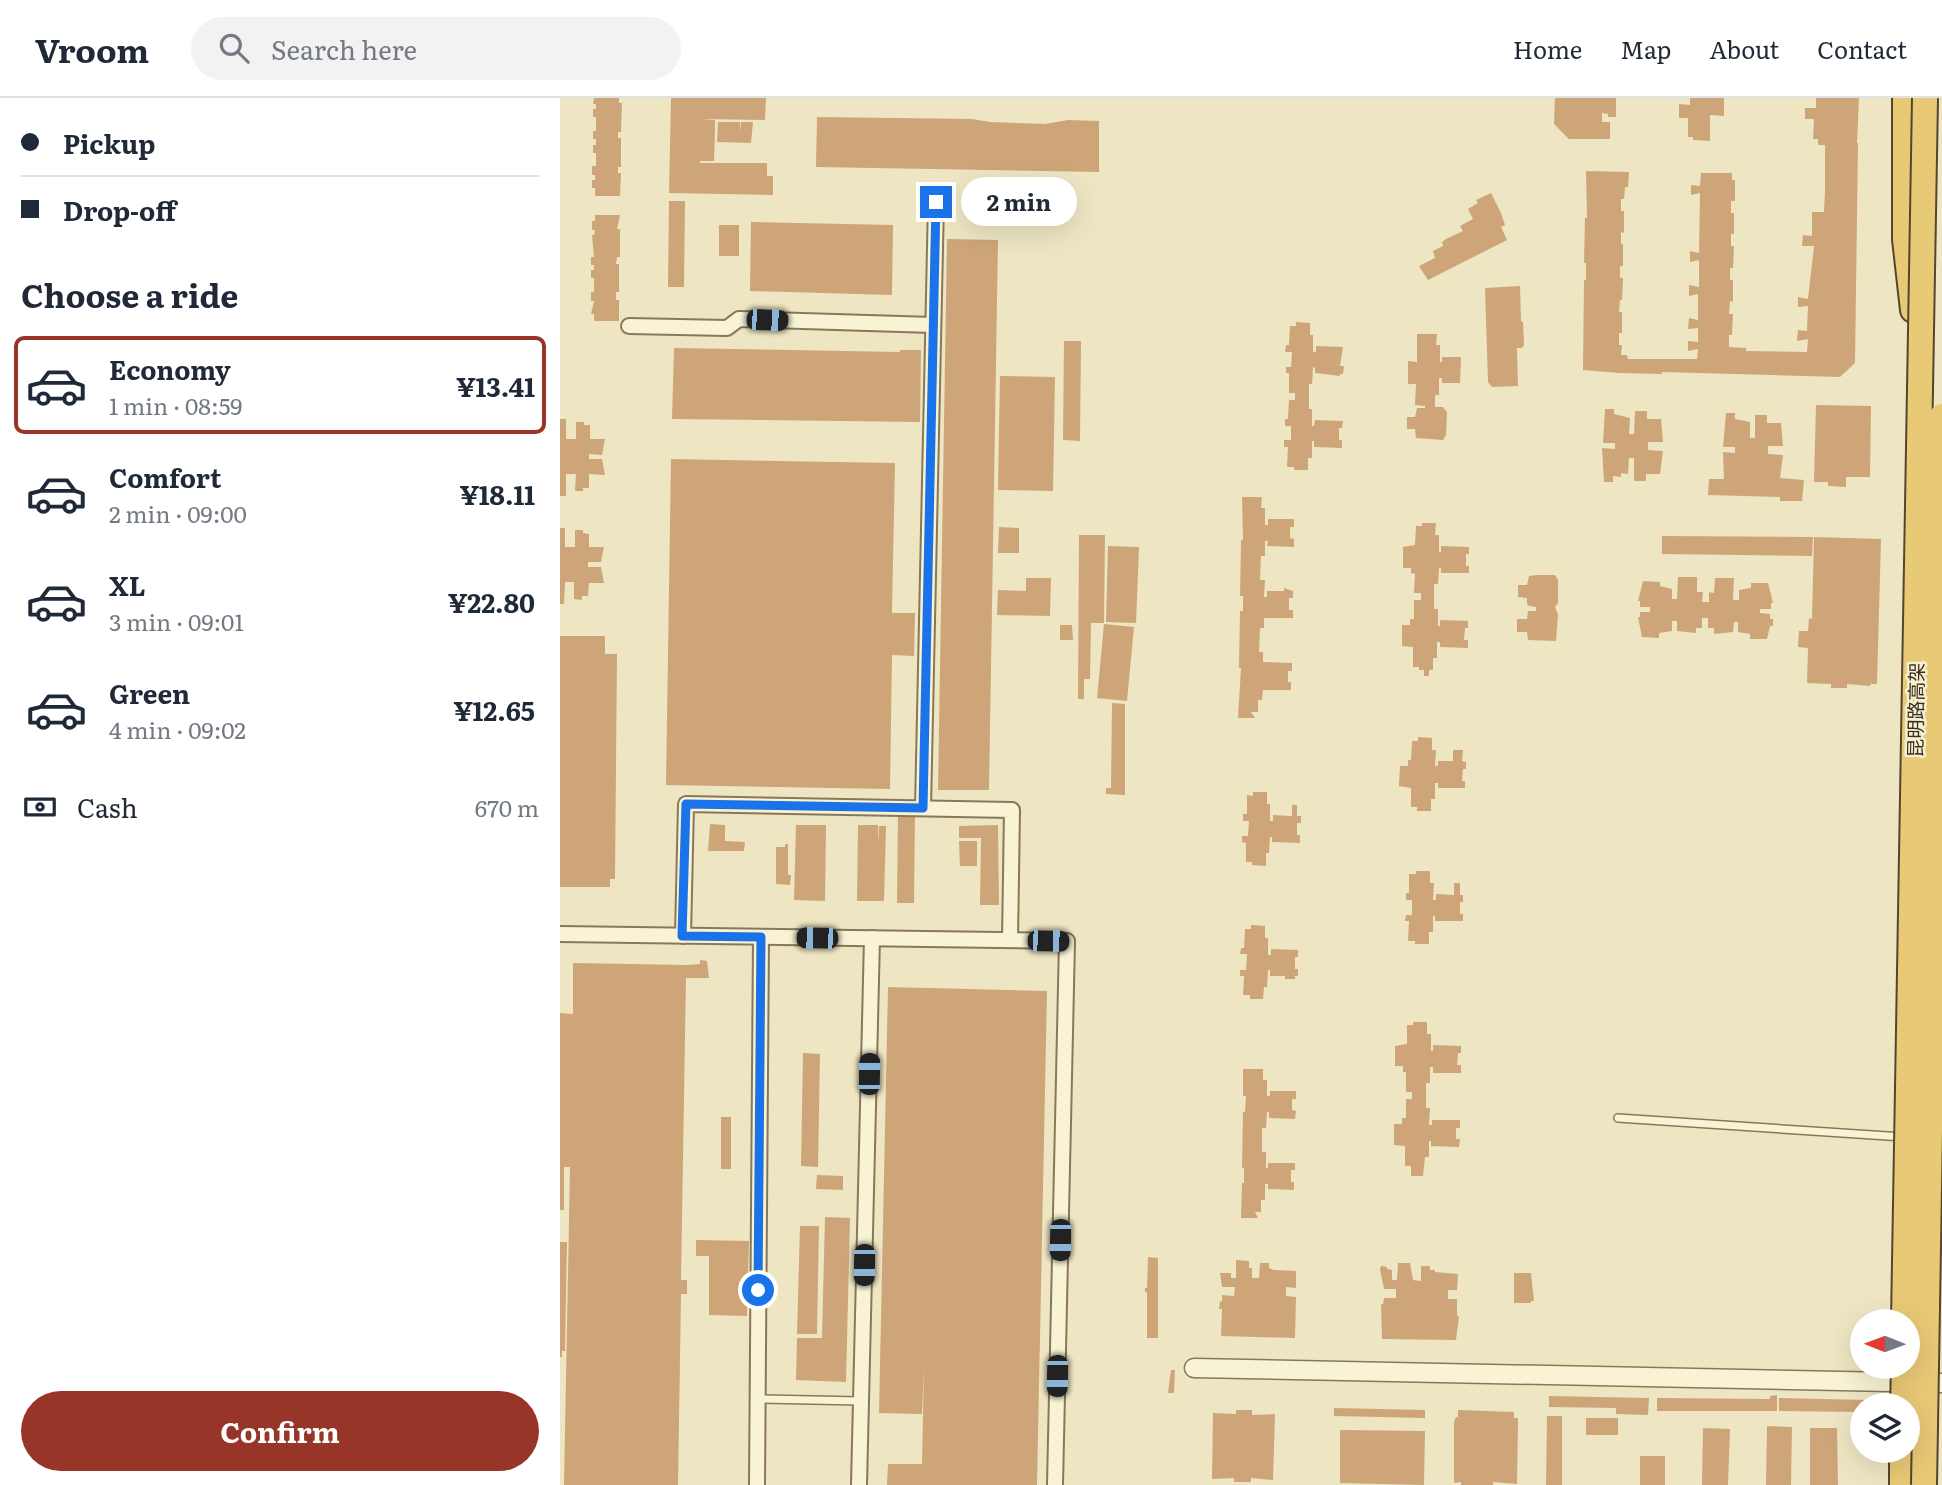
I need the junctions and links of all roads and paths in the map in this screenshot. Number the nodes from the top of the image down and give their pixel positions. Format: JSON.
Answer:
{"nodes":[{"id":1,"x":1905,"y":98,"type":"edge"},
{"id":2,"x":1925,"y":98,"type":"edge"},
{"id":3,"x":936,"y":202,"type":"dead end"},
{"id":4,"x":933,"y":325,"type":"junction"},
{"id":5,"x":629,"y":326,"type":"dead end"},
{"id":6,"x":1920,"y":372,"type":"junction"},
{"id":7,"x":1942,"y":416,"type":"edge"},
{"id":8,"x":1942,"y":697,"type":"edge"},
{"id":9,"x":1936,"y":731,"type":"junction"},
{"id":10,"x":923,"y":808,"type":"junction"},
{"id":11,"x":560,"y":934,"type":"edge"},
{"id":12,"x":682,"y":936,"type":"junction"},
{"id":13,"x":761,"y":937,"type":"junction"},
{"id":14,"x":872,"y":938,"type":"junction"},
{"id":15,"x":1010,"y":940,"type":"junction"},
{"id":16,"x":1618,"y":1118,"type":"dead end"},
{"id":17,"x":1942,"y":1140,"type":"edge"},
{"id":18,"x":1905,"y":1309,"type":"edge"},
{"id":19,"x":1195,"y":1368,"type":"dead end"},
{"id":20,"x":1942,"y":1382,"type":"edge"},
{"id":21,"x":757,"y":1399,"type":"junction"},
{"id":22,"x":861,"y":1401,"type":"junction"},
{"id":23,"x":1902,"y":1463,"type":"edge"},
{"id":24,"x":757,"y":1485,"type":"edge"},
{"id":25,"x":859,"y":1485,"type":"edge"},
{"id":26,"x":1055,"y":1485,"type":"edge"},
{"id":27,"x":1902,"y":1485,"type":"edge"},
{"id":28,"x":1924,"y":1485,"type":"edge"}],
"edges":[{"from":1,"to":6,"type":"highway","bridge":true},
{"from":2,"to":6,"type":"highway","name":"昆明路高架","bridge":true},
{"from":3,"to":4,"type":"street"},
{"from":4,"to":5,"type":"street"},
{"from":4,"to":10,"type":"street"},
{"from":6,"to":18,"type":"highway","name":"昆明路高架","bridge":true},
{"from":7,"to":9,"type":"highway","name":"昆明路高架","bridge":true},
{"from":8,"to":9,"type":"highway","bridge":true},
{"from":9,"to":28,"type":"highway","name":"昆明路高架","bridge":true},
{"from":10,"to":12,"type":"street"},
{"from":10,"to":15,"type":"street"},
{"from":11,"to":12,"type":"street"},
{"from":12,"to":13,"type":"street"},
{"from":13,"to":14,"type":"street"},
{"from":13,"to":21,"type":"street"},
{"from":14,"to":15,"type":"street"},
{"from":14,"to":22,"type":"street"},
{"from":15,"to":26,"type":"street"},
{"from":16,"to":17,"type":"lane"},
{"from":19,"to":20,"type":"street"},
{"from":21,"to":22,"type":"lane"},
{"from":21,"to":24,"type":"street"},
{"from":22,"to":25,"type":"street"},
{"from":23,"to":27,"type":"highway"}]}
